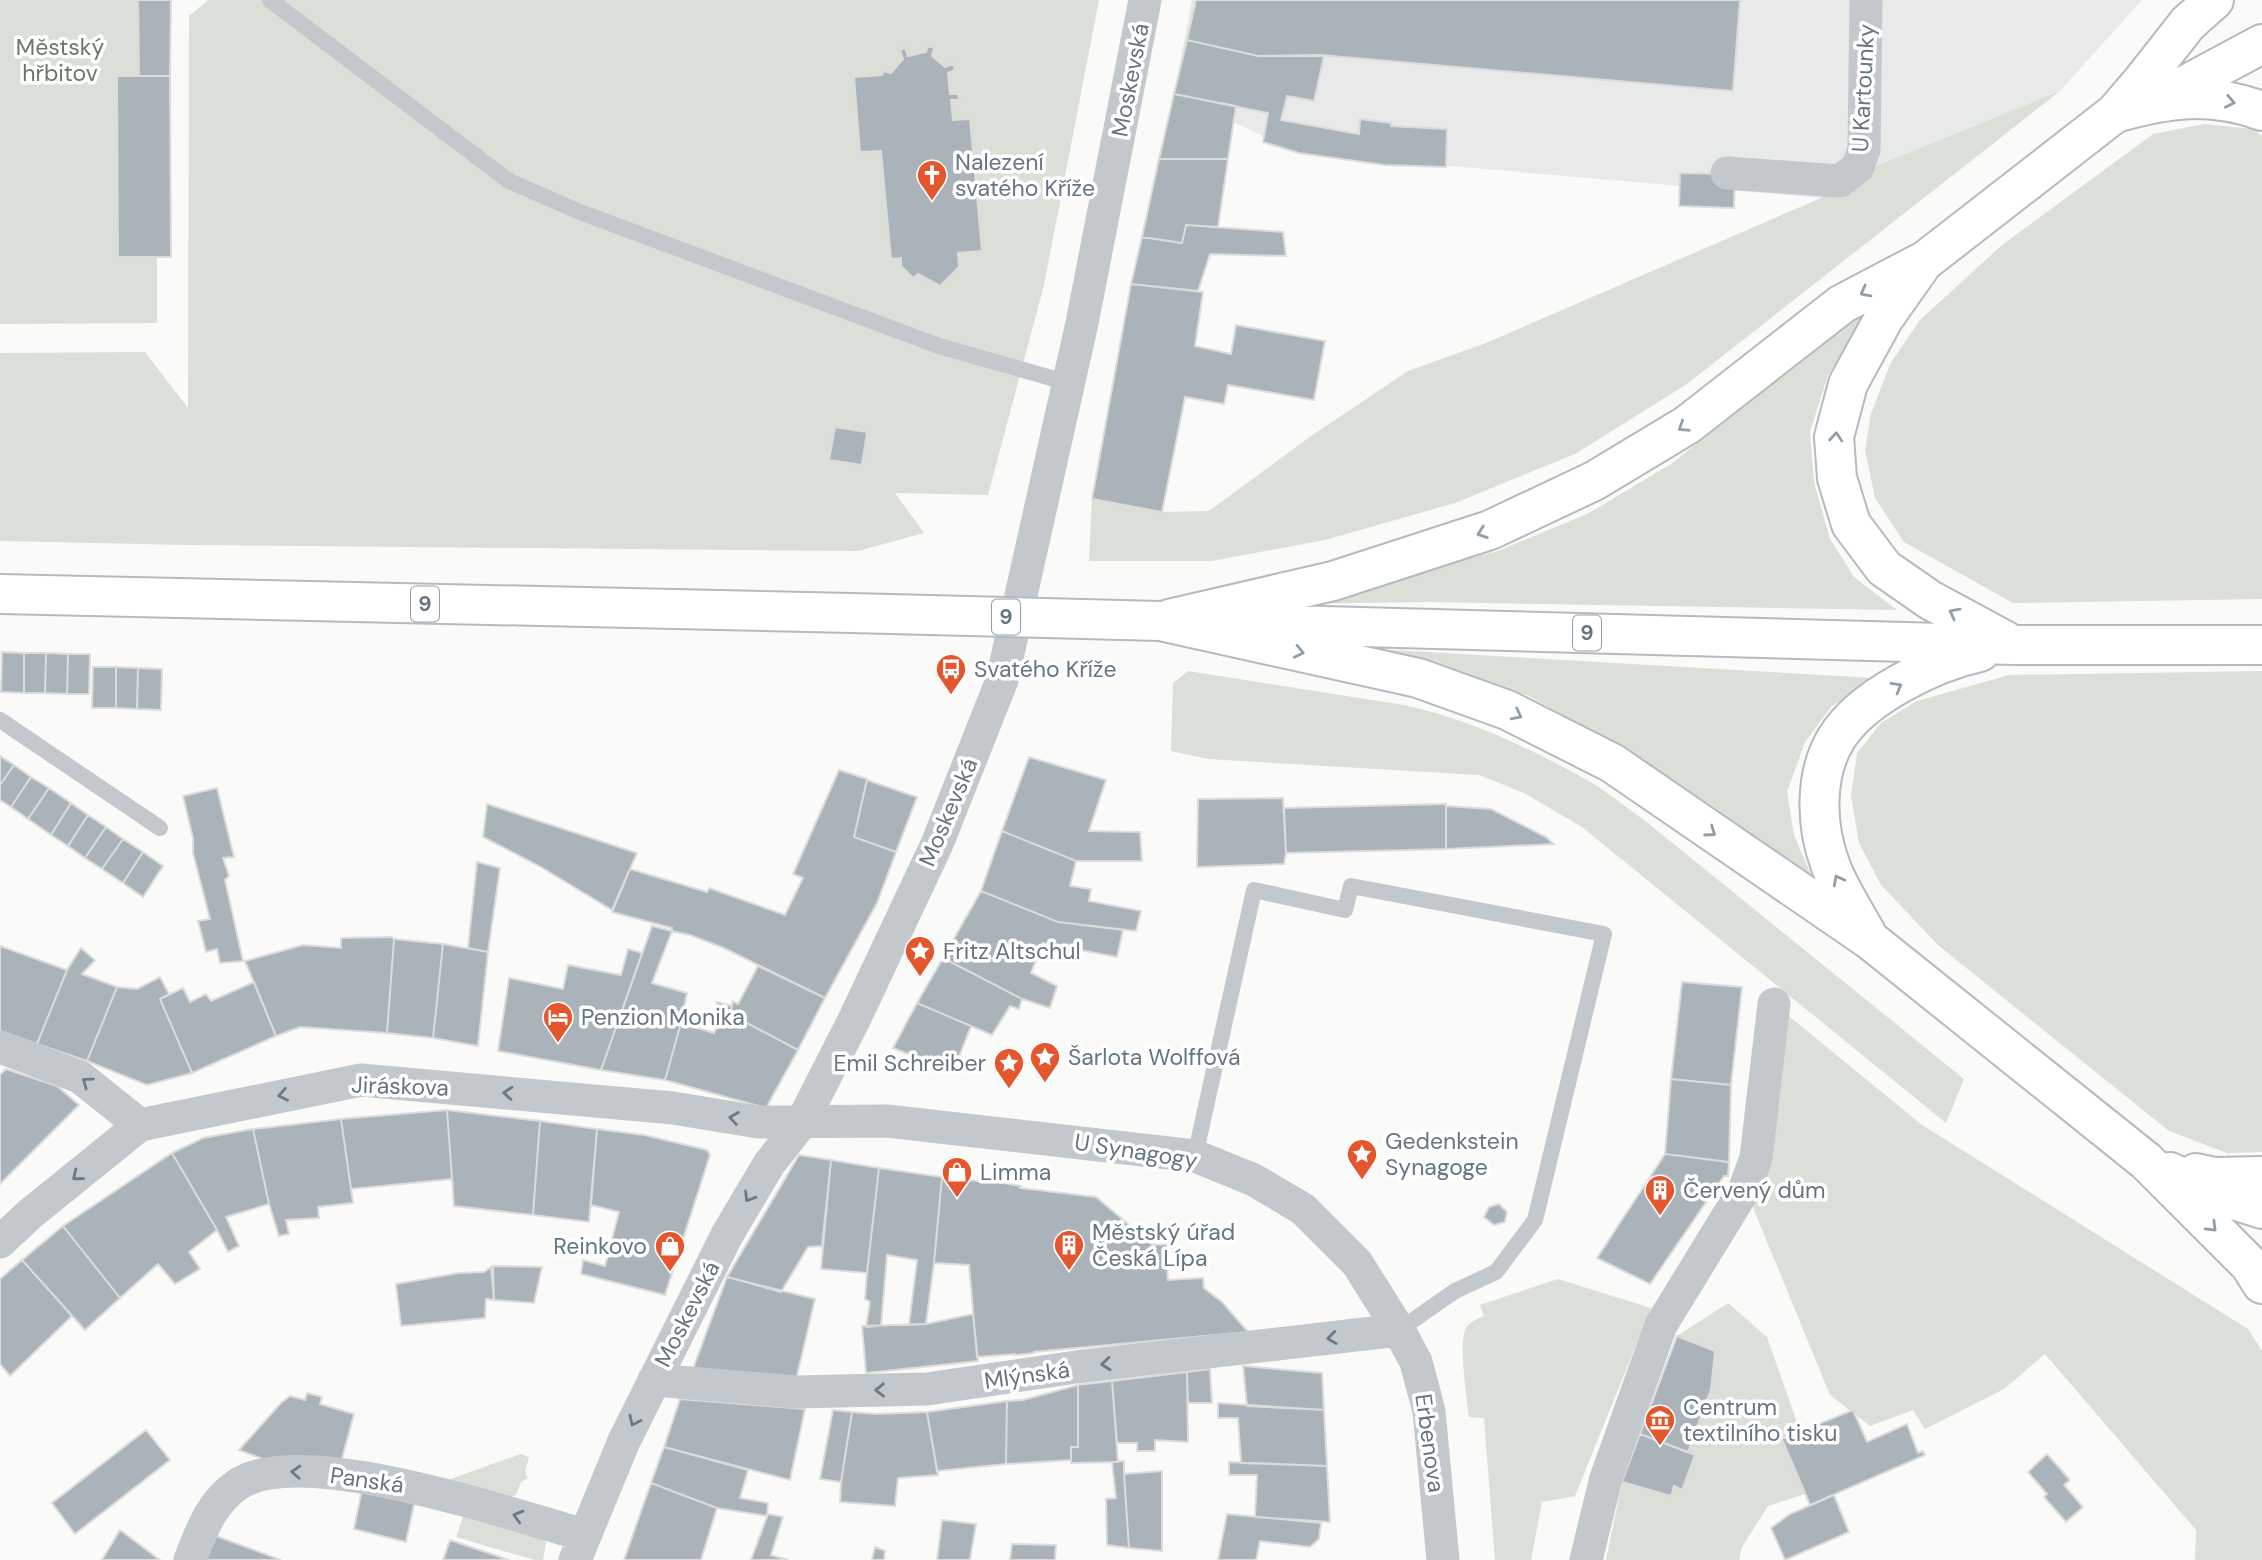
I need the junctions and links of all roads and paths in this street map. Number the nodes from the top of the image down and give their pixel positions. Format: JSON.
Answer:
{"nodes":[{"id":1,"x":270,"y":0,"type":"edge"},
{"id":2,"x":1145,"y":0,"type":"edge"},
{"id":3,"x":1866,"y":0,"type":"edge"},
{"id":4,"x":2193,"y":0,"type":"edge"},
{"id":5,"x":2214,"y":0,"type":"edge"},
{"id":6,"x":2262,"y":44,"type":"edge"},
{"id":7,"x":2169,"y":45,"type":"junction"},
{"id":8,"x":2154,"y":102,"type":"junction"},
{"id":9,"x":2262,"y":111,"type":"edge"},
{"id":10,"x":2115,"y":113,"type":"junction"},
{"id":11,"x":1727,"y":173,"type":"dead end"},
{"id":12,"x":1926,"y":260,"type":"junction"},
{"id":13,"x":1069,"y":383,"type":"junction"},
{"id":14,"x":0,"y":594,"type":"edge"},
{"id":15,"x":1160,"y":621,"type":"junction"},
{"id":16,"x":2014,"y":645,"type":"junction"},
{"id":17,"x":2262,"y":645,"type":"edge"},
{"id":18,"x":0,"y":720,"type":"edge"},
{"id":19,"x":160,"y":828,"type":"dead end"},
{"id":20,"x":1870,"y":940,"type":"junction"},
{"id":21,"x":1774,"y":1004,"type":"dead end"},
{"id":22,"x":0,"y":1047,"type":"edge"},
{"id":23,"x":802,"y":1122,"type":"junction"},
{"id":24,"x":140,"y":1125,"type":"junction"},
{"id":25,"x":1195,"y":1157,"type":"junction"},
{"id":26,"x":2146,"y":1161,"type":"junction"},
{"id":27,"x":2262,"y":1176,"type":"edge"},
{"id":28,"x":2262,"y":1209,"type":"edge"},
{"id":29,"x":0,"y":1242,"type":"edge"},
{"id":30,"x":2258,"y":1272,"type":"edge"},
{"id":31,"x":1399,"y":1330,"type":"junction"},
{"id":32,"x":654,"y":1380,"type":"junction"},
{"id":33,"x":580,"y":1548,"type":"edge"},
{"id":34,"x":190,"y":1560,"type":"edge"},
{"id":35,"x":1443,"y":1560,"type":"edge"},
{"id":36,"x":1586,"y":1560,"type":"edge"}],
"edges":[{"from":1,"to":13,"type":"lane"},
{"from":2,"to":13,"type":"street","name":"Moskevská"},
{"from":3,"to":11,"type":"street","name":"U Kartounky"},
{"from":4,"to":7,"type":"main road"},
{"from":5,"to":7,"type":"main road"},
{"from":6,"to":8,"type":"main road"},
{"from":7,"to":10,"type":"main road"},
{"from":8,"to":9,"type":"main road","one_way":true},
{"from":8,"to":10,"type":"main road"},
{"from":10,"to":12,"type":"main road"},
{"from":12,"to":15,"type":"main road","one_way":true},
{"from":16,"to":12,"type":"main road","one_way":true},
{"from":13,"to":23,"type":"street","name":"Moskevská"},
{"from":14,"to":15,"type":"main road","number":"9","bridge":true},
{"from":15,"to":16,"type":"main road","number":"9"},
{"from":15,"to":20,"type":"main road","one_way":true},
{"from":16,"to":17,"type":"main road","number":"9"},
{"from":20,"to":16,"type":"main road","one_way":true},
{"from":18,"to":19,"type":"lane"},
{"from":20,"to":26,"type":"main road"},
{"from":21,"to":36,"type":"street"},
{"from":24,"to":22,"type":"street","one_way":true},
{"from":23,"to":24,"type":"street","name":"Jiráskova","one_way":true},
{"from":23,"to":25,"type":"street","name":"U Synagogy"},
{"from":23,"to":32,"type":"street","name":"Moskevská","one_way":true},
{"from":24,"to":29,"type":"street","name":"Jiráskova","one_way":true},
{"from":25,"to":31,"type":"street","name":"U Synagogy"},
{"from":25,"to":31,"type":"lane"},
{"from":26,"to":27,"type":"main road"},
{"from":26,"to":28,"type":"main road"},
{"from":26,"to":30,"type":"main road","one_way":true},
{"from":31,"to":32,"type":"street","name":"Mlýnská","one_way":true},
{"from":31,"to":35,"type":"street","name":"Erbenova"},
{"from":32,"to":33,"type":"street","name":"Moskevská","one_way":true},
{"from":33,"to":34,"type":"street","name":"Panská","one_way":true}]}
